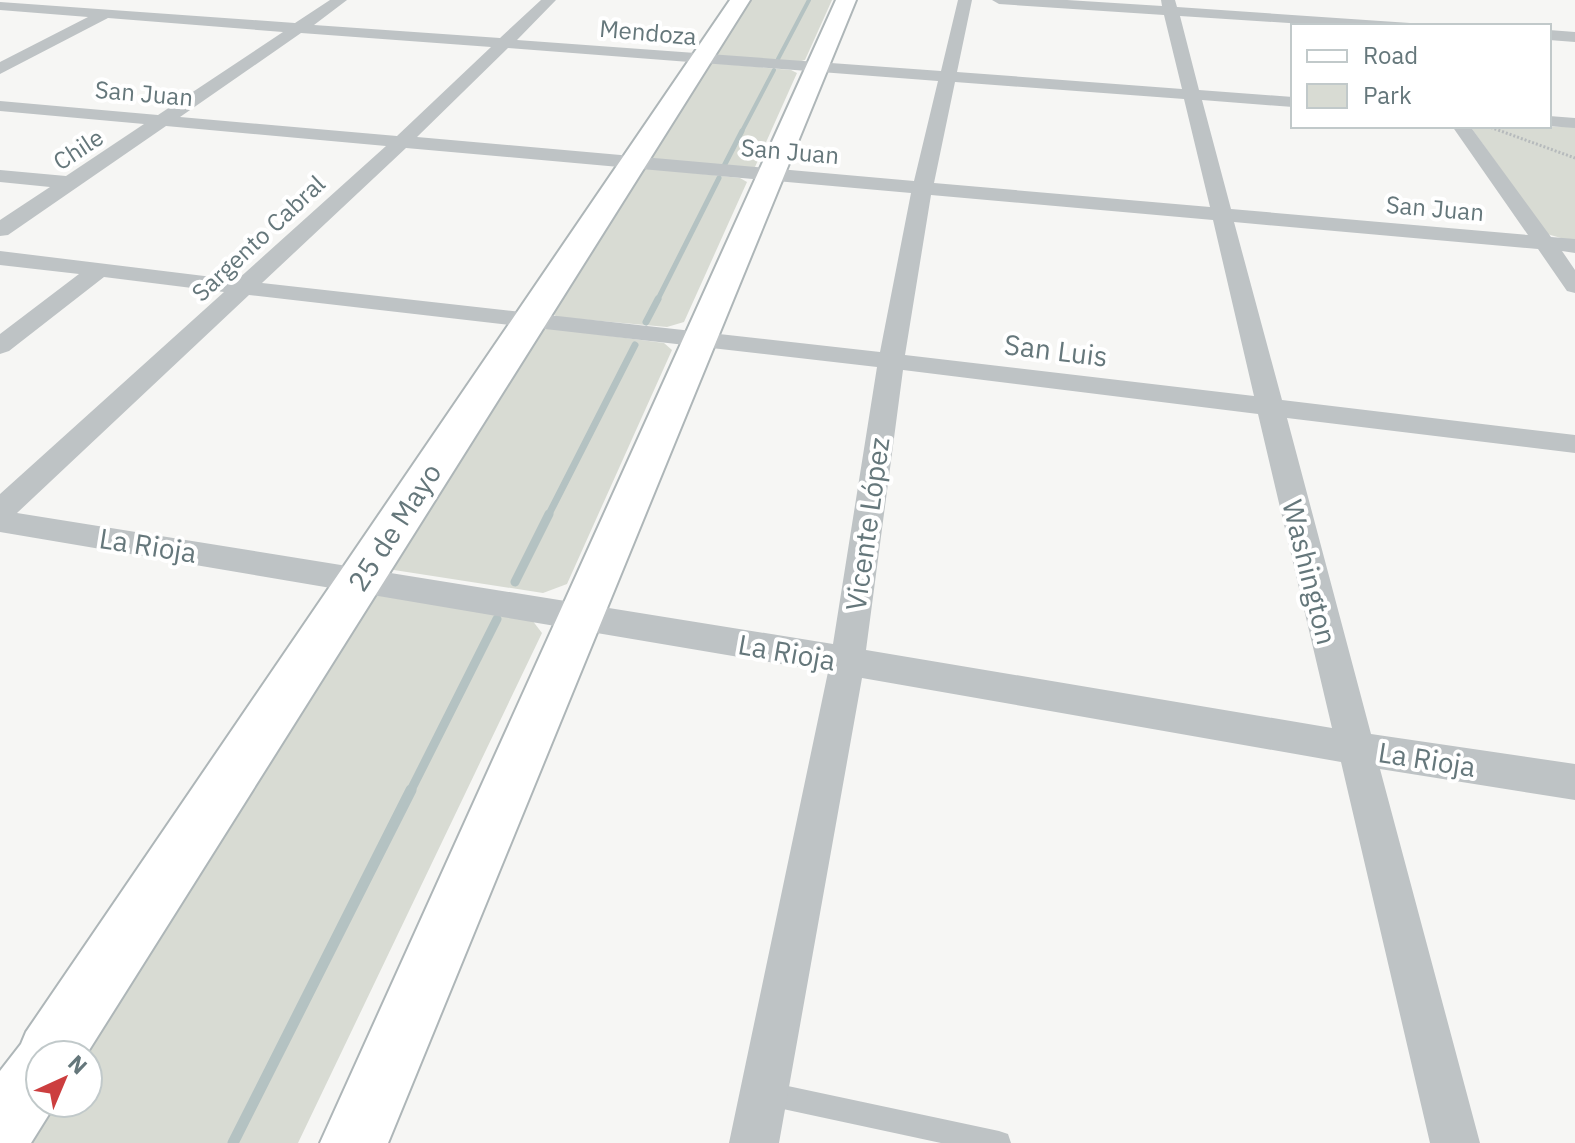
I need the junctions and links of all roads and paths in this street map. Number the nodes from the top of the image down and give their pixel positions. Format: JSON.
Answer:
{"nodes":[{"id":1,"x":132,"y":0,"type":"edge"},
{"id":2,"x":340,"y":0,"type":"edge"},
{"id":3,"x":549,"y":0,"type":"edge"},
{"id":4,"x":740,"y":0,"type":"edge"},
{"id":5,"x":846,"y":0,"type":"edge"},
{"id":6,"x":965,"y":0,"type":"edge"},
{"id":7,"x":999,"y":0,"type":"edge"},
{"id":8,"x":0,"y":6,"type":"edge"},
{"id":9,"x":1170,"y":6,"type":"edge"},
{"id":10,"x":103,"y":15,"type":"junction"},
{"id":11,"x":1393,"y":21,"type":"edge"},
{"id":12,"x":297,"y":29,"type":"junction"},
{"id":13,"x":1551,"y":35,"type":"edge"},
{"id":14,"x":1575,"y":37,"type":"edge"},
{"id":15,"x":503,"y":44,"type":"junction"},
{"id":16,"x":701,"y":60,"type":"junction"},
{"id":17,"x":816,"y":68,"type":"junction"},
{"id":18,"x":0,"y":69,"type":"edge"},
{"id":19,"x":948,"y":77,"type":"junction"},
{"id":20,"x":1191,"y":95,"type":"junction"},
{"id":21,"x":1291,"y":102,"type":"edge"},
{"id":22,"x":0,"y":106,"type":"edge"},
{"id":23,"x":165,"y":121,"type":"junction"},
{"id":24,"x":1551,"y":121,"type":"edge"},
{"id":25,"x":1575,"y":123,"type":"edge"},
{"id":26,"x":1462,"y":128,"type":"edge"},
{"id":27,"x":1492,"y":128,"type":"edge"},
{"id":28,"x":401,"y":142,"type":"junction"},
{"id":29,"x":1575,"y":158,"type":"edge"},
{"id":30,"x":633,"y":163,"type":"junction"},
{"id":31,"x":770,"y":175,"type":"junction"},
{"id":32,"x":0,"y":176,"type":"edge"},
{"id":33,"x":71,"y":183,"type":"junction"},
{"id":34,"x":922,"y":190,"type":"junction"},
{"id":35,"x":1221,"y":216,"type":"junction"},
{"id":36,"x":0,"y":230,"type":"edge"},
{"id":37,"x":1545,"y":243,"type":"junction"},
{"id":38,"x":1575,"y":246,"type":"edge"},
{"id":39,"x":0,"y":258,"type":"edge"},
{"id":40,"x":99,"y":270,"type":"junction"},
{"id":41,"x":244,"y":286,"type":"junction"},
{"id":42,"x":1575,"y":286,"type":"edge"},
{"id":43,"x":529,"y":322,"type":"junction"},
{"id":44,"x":699,"y":339,"type":"junction"},
{"id":45,"x":0,"y":346,"type":"edge"},
{"id":46,"x":891,"y":361,"type":"junction"},
{"id":47,"x":1269,"y":409,"type":"junction"},
{"id":48,"x":1575,"y":444,"type":"edge"},
{"id":49,"x":0,"y":511,"type":"edge"},
{"id":50,"x":0,"y":521,"type":"edge"},
{"id":51,"x":360,"y":580,"type":"junction"},
{"id":52,"x":580,"y":617,"type":"junction"},
{"id":53,"x":847,"y":662,"type":"junction"},
{"id":54,"x":1354,"y":748,"type":"junction"},
{"id":55,"x":1575,"y":782,"type":"edge"},
{"id":56,"x":59,"y":1039,"type":"edge"},
{"id":57,"x":24,"y":1093,"type":"edge"},
{"id":58,"x":763,"y":1093,"type":"junction"},
{"id":59,"x":365,"y":1118,"type":"edge"},
{"id":60,"x":0,"y":1130,"type":"edge"},
{"id":61,"x":754,"y":1143,"type":"edge"},
{"id":62,"x":999,"y":1143,"type":"edge"},
{"id":63,"x":1455,"y":1143,"type":"edge"}],
"edges":[{"from":1,"to":10,"type":"street"},
{"from":2,"to":12,"type":"street","name":"Chile"},
{"from":3,"to":15,"type":"street","name":"Sargento Cabral"},
{"from":4,"to":16,"type":"street","name":"25 de Mayo"},
{"from":5,"to":17,"type":"street"},
{"from":6,"to":19,"type":"street","name":"Vicente López"},
{"from":7,"to":9,"type":"street"},
{"from":8,"to":10,"type":"street","name":"Mendoza"},
{"from":9,"to":11,"type":"street"},
{"from":9,"to":20,"type":"street","name":"Washington"},
{"from":10,"to":12,"type":"street","name":"Mendoza"},
{"from":10,"to":18,"type":"street"},
{"from":12,"to":15,"type":"street","name":"Mendoza"},
{"from":12,"to":23,"type":"street","name":"Chile"},
{"from":13,"to":14,"type":"street"},
{"from":15,"to":16,"type":"street","name":"Mendoza"},
{"from":15,"to":28,"type":"street","name":"Sargento Cabral"},
{"from":16,"to":17,"type":"street","name":"Mendoza"},
{"from":16,"to":30,"type":"street","name":"25 de Mayo"},
{"from":17,"to":19,"type":"street","name":"Mendoza"},
{"from":17,"to":31,"type":"street"},
{"from":19,"to":20,"type":"street","name":"Mendoza"},
{"from":19,"to":34,"type":"street","name":"Vicente López"},
{"from":20,"to":21,"type":"street","name":"Mendoza"},
{"from":20,"to":35,"type":"street","name":"Washington"},
{"from":22,"to":23,"type":"street","name":"San Juan"},
{"from":23,"to":28,"type":"street","name":"San Juan"},
{"from":23,"to":33,"type":"street","name":"Chile"},
{"from":24,"to":25,"type":"street"},
{"from":26,"to":37,"type":"street"},
{"from":27,"to":29,"type":"path"},
{"from":28,"to":30,"type":"street","name":"San Juan"},
{"from":28,"to":41,"type":"street","name":"Sargento Cabral"},
{"from":30,"to":31,"type":"street","name":"San Juan"},
{"from":30,"to":43,"type":"street","name":"25 de Mayo"},
{"from":31,"to":34,"type":"street","name":"San Juan"},
{"from":31,"to":44,"type":"street"},
{"from":32,"to":33,"type":"street"},
{"from":33,"to":36,"type":"street","name":"Chile"},
{"from":34,"to":35,"type":"street","name":"San Juan"},
{"from":34,"to":46,"type":"street","name":"Vicente López"},
{"from":35,"to":37,"type":"street","name":"San Juan"},
{"from":35,"to":47,"type":"street","name":"Washington"},
{"from":37,"to":38,"type":"street","name":"San Juan"},
{"from":37,"to":42,"type":"street"},
{"from":39,"to":40,"type":"street","name":"San Luis"},
{"from":40,"to":41,"type":"street","name":"San Luis"},
{"from":40,"to":45,"type":"street"},
{"from":41,"to":43,"type":"street","name":"San Luis"},
{"from":41,"to":49,"type":"street","name":"Sargento Cabral"},
{"from":43,"to":44,"type":"street","name":"San Luis"},
{"from":43,"to":51,"type":"street","name":"25 de Mayo"},
{"from":44,"to":46,"type":"street","name":"San Luis"},
{"from":44,"to":52,"type":"street"},
{"from":46,"to":47,"type":"street","name":"San Luis"},
{"from":46,"to":53,"type":"street","name":"Vicente López"},
{"from":47,"to":48,"type":"street","name":"San Luis"},
{"from":47,"to":54,"type":"street","name":"Washington"},
{"from":50,"to":51,"type":"street","name":"La Rioja"},
{"from":51,"to":52,"type":"street","name":"La Rioja"},
{"from":51,"to":56,"type":"street","name":"25 de Mayo"},
{"from":52,"to":53,"type":"street","name":"La Rioja"},
{"from":52,"to":59,"type":"street"},
{"from":53,"to":54,"type":"street","name":"La Rioja"},
{"from":53,"to":58,"type":"street","name":"Vicente López"},
{"from":54,"to":55,"type":"street","name":"La Rioja"},
{"from":54,"to":63,"type":"street","name":"Washington"},
{"from":57,"to":60,"type":"street","name":"25 de Mayo"},
{"from":58,"to":61,"type":"street","name":"Vicente López"},
{"from":58,"to":62,"type":"lane"}]}
